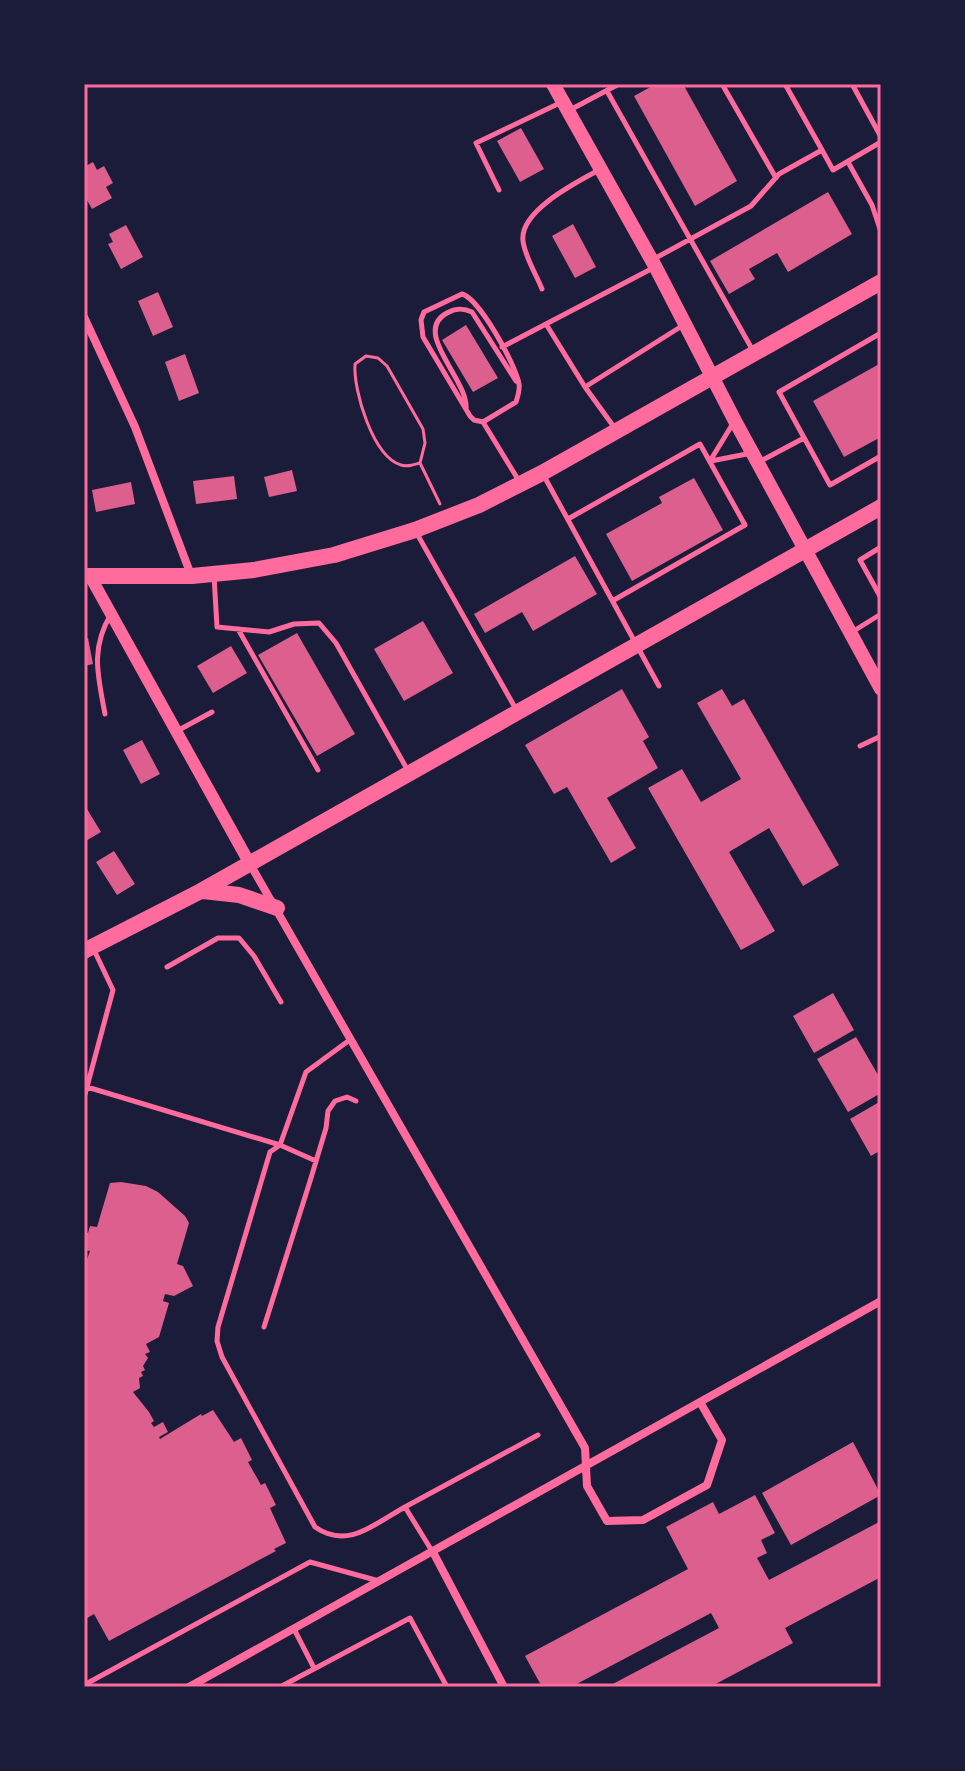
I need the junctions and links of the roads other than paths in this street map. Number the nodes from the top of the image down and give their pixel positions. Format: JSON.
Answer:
{"nodes":[{"id":1,"x":553,"y":84,"type":"edge"},
{"id":2,"x":619,"y":84,"type":"edge"},
{"id":3,"x":722,"y":84,"type":"edge"},
{"id":4,"x":785,"y":84,"type":"edge"},
{"id":5,"x":852,"y":84,"type":"edge"},
{"id":6,"x":607,"y":91,"type":"junction"},
{"id":7,"x":565,"y":107,"type":"junction"},
{"id":8,"x":881,"y":140,"type":"edge"},
{"id":9,"x":822,"y":150,"type":"junction"},
{"id":10,"x":848,"y":162,"type":"junction"},
{"id":11,"x":600,"y":170,"type":"junction"},
{"id":12,"x":776,"y":178,"type":"junction"},
{"id":13,"x":499,"y":190,"type":"dead end"},
{"id":14,"x":881,"y":232,"type":"edge"},
{"id":15,"x":689,"y":239,"type":"junction"},
{"id":16,"x":654,"y":263,"type":"junction"},
{"id":17,"x":881,"y":282,"type":"edge"},
{"id":18,"x":542,"y":289,"type":"dead end"},
{"id":19,"x":84,"y":317,"type":"edge"},
{"id":20,"x":546,"y":324,"type":"junction"},
{"id":21,"x":687,"y":324,"type":"junction"},
{"id":22,"x":881,"y":333,"type":"edge"},
{"id":23,"x":502,"y":347,"type":"junction"},
{"id":24,"x":755,"y":353,"type":"junction"},
{"id":25,"x":713,"y":376,"type":"junction"},
{"id":26,"x":519,"y":385,"type":"junction"},
{"id":27,"x":585,"y":387,"type":"junction"},
{"id":28,"x":466,"y":411,"type":"junction"},
{"id":29,"x":735,"y":421,"type":"junction"},
{"id":30,"x":483,"y":422,"type":"junction"},
{"id":31,"x":617,"y":431,"type":"junction"},
{"id":32,"x":804,"y":438,"type":"junction"},
{"id":33,"x":881,"y":456,"type":"edge"},
{"id":34,"x":755,"y":458,"type":"junction"},
{"id":35,"x":710,"y":461,"type":"junction"},
{"id":36,"x":542,"y":473,"type":"junction"},
{"id":37,"x":520,"y":483,"type":"junction"},
{"id":38,"x":881,"y":507,"type":"edge"},
{"id":39,"x":568,"y":519,"type":"junction"},
{"id":40,"x":415,"y":530,"type":"junction"},
{"id":41,"x":881,"y":547,"type":"edge"},
{"id":42,"x":804,"y":550,"type":"junction"},
{"id":43,"x":214,"y":575,"type":"junction"},
{"id":44,"x":87,"y":576,"type":"edge"},
{"id":45,"x":192,"y":576,"type":"junction"},
{"id":46,"x":881,"y":598,"type":"edge"},
{"id":47,"x":614,"y":600,"type":"junction"},
{"id":48,"x":112,"y":614,"type":"junction"},
{"id":49,"x":881,"y":614,"type":"edge"},
{"id":50,"x":238,"y":629,"type":"junction"},
{"id":51,"x":851,"y":632,"type":"junction"},
{"id":52,"x":638,"y":644,"type":"junction"},
{"id":53,"x":659,"y":686,"type":"dead end"},
{"id":54,"x":881,"y":689,"type":"edge"},
{"id":55,"x":212,"y":712,"type":"dead end"},
{"id":56,"x":518,"y":712,"type":"junction"},
{"id":57,"x":105,"y":714,"type":"dead end"},
{"id":58,"x":177,"y":731,"type":"junction"},
{"id":59,"x":881,"y":736,"type":"edge"},
{"id":60,"x":860,"y":746,"type":"dead end"},
{"id":61,"x":318,"y":770,"type":"dead end"},
{"id":62,"x":410,"y":773,"type":"junction"},
{"id":63,"x":250,"y":864,"type":"junction"},
{"id":64,"x":201,"y":891,"type":"junction"},
{"id":65,"x":277,"y":908,"type":"junction"},
{"id":66,"x":87,"y":945,"type":"edge"},
{"id":67,"x":167,"y":967,"type":"dead end"},
{"id":68,"x":281,"y":1002,"type":"dead end"},
{"id":69,"x":352,"y":1039,"type":"junction"},
{"id":70,"x":87,"y":1087,"type":"junction"},
{"id":71,"x":84,"y":1098,"type":"edge"},
{"id":72,"x":356,"y":1101,"type":"dead end"},
{"id":73,"x":280,"y":1145,"type":"junction"},
{"id":74,"x":316,"y":1161,"type":"junction"},
{"id":75,"x":881,"y":1301,"type":"edge"},
{"id":76,"x":264,"y":1327,"type":"dead end"},
{"id":77,"x":700,"y":1402,"type":"junction"},
{"id":78,"x":538,"y":1435,"type":"dead end"},
{"id":79,"x":586,"y":1466,"type":"junction"},
{"id":80,"x":405,"y":1507,"type":"junction"},
{"id":81,"x":433,"y":1552,"type":"junction"},
{"id":82,"x":380,"y":1581,"type":"junction"},
{"id":83,"x":294,"y":1629,"type":"junction"},
{"id":84,"x":314,"y":1668,"type":"junction"},
{"id":85,"x":84,"y":1685,"type":"edge"},
{"id":86,"x":189,"y":1687,"type":"edge"},
{"id":87,"x":280,"y":1687,"type":"edge"},
{"id":88,"x":447,"y":1687,"type":"edge"},
{"id":89,"x":504,"y":1687,"type":"edge"}],
"edges":[{"from":1,"to":7,"type":"main road"},
{"from":2,"to":6,"type":"lane"},
{"from":3,"to":12,"type":"lane"},
{"from":4,"to":9,"type":"lane"},
{"from":5,"to":8,"type":"lane"},
{"from":6,"to":7,"type":"lane"},
{"from":6,"to":15,"type":"lane"},
{"from":7,"to":11,"type":"main road"},
{"from":7,"to":13,"type":"lane"},
{"from":8,"to":10,"type":"lane"},
{"from":9,"to":10,"type":"lane"},
{"from":9,"to":12,"type":"lane"},
{"from":10,"to":14,"type":"lane"},
{"from":11,"to":16,"type":"main road"},
{"from":11,"to":18,"type":"lane"},
{"from":12,"to":15,"type":"lane"},
{"from":15,"to":16,"type":"lane"},
{"from":15,"to":24,"type":"lane"},
{"from":16,"to":20,"type":"lane"},
{"from":16,"to":21,"type":"main road"},
{"from":17,"to":24,"type":"main road"},
{"from":19,"to":45,"type":"street"},
{"from":20,"to":23,"type":"lane"},
{"from":20,"to":27,"type":"lane"},
{"from":21,"to":25,"type":"main road"},
{"from":21,"to":27,"type":"lane"},
{"from":22,"to":32,"type":"lane"},
{"from":23,"to":26,"type":"lane"},
{"from":23,"to":28,"type":"lane"},
{"from":24,"to":25,"type":"main road"},
{"from":25,"to":29,"type":"main road"},
{"from":25,"to":31,"type":"main road"},
{"from":26,"to":28,"type":"lane"},
{"from":26,"to":30,"type":"lane"},
{"from":27,"to":31,"type":"lane"},
{"from":28,"to":30,"type":"lane"},
{"from":29,"to":34,"type":"main road"},
{"from":29,"to":35,"type":"lane"},
{"from":30,"to":37,"type":"lane"},
{"from":31,"to":36,"type":"main road"},
{"from":32,"to":33,"type":"lane"},
{"from":32,"to":34,"type":"lane"},
{"from":34,"to":35,"type":"lane"},
{"from":34,"to":42,"type":"main road"},
{"from":35,"to":39,"type":"lane"},
{"from":35,"to":47,"type":"lane"},
{"from":36,"to":37,"type":"main road"},
{"from":36,"to":39,"type":"lane"},
{"from":37,"to":40,"type":"main road"},
{"from":38,"to":42,"type":"main road"},
{"from":39,"to":47,"type":"lane"},
{"from":40,"to":43,"type":"main road"},
{"from":40,"to":56,"type":"lane"},
{"from":41,"to":46,"type":"lane"},
{"from":42,"to":51,"type":"main road"},
{"from":42,"to":52,"type":"main road"},
{"from":43,"to":45,"type":"main road"},
{"from":43,"to":50,"type":"lane"},
{"from":44,"to":45,"type":"main road"},
{"from":44,"to":48,"type":"street"},
{"from":47,"to":52,"type":"lane"},
{"from":48,"to":57,"type":"lane"},
{"from":48,"to":58,"type":"street"},
{"from":49,"to":51,"type":"lane"},
{"from":50,"to":61,"type":"lane"},
{"from":50,"to":62,"type":"lane"},
{"from":51,"to":54,"type":"main road"},
{"from":52,"to":53,"type":"lane"},
{"from":52,"to":56,"type":"main road"},
{"from":55,"to":58,"type":"lane"},
{"from":56,"to":62,"type":"main road"},
{"from":58,"to":63,"type":"street"},
{"from":59,"to":60,"type":"lane"},
{"from":62,"to":63,"type":"main road"},
{"from":63,"to":64,"type":"main road"},
{"from":63,"to":65,"type":"street"},
{"from":64,"to":65,"type":"main road"},
{"from":64,"to":66,"type":"main road"},
{"from":65,"to":69,"type":"street"},
{"from":66,"to":70,"type":"lane"},
{"from":67,"to":68,"type":"lane"},
{"from":69,"to":73,"type":"lane"},
{"from":69,"to":79,"type":"street"},
{"from":70,"to":71,"type":"lane"},
{"from":70,"to":73,"type":"lane"},
{"from":72,"to":74,"type":"lane"},
{"from":73,"to":74,"type":"lane"},
{"from":73,"to":80,"type":"lane"},
{"from":74,"to":76,"type":"lane"},
{"from":75,"to":77,"type":"street"},
{"from":77,"to":79,"type":"street"},
{"from":77,"to":79,"type":"street"},
{"from":78,"to":80,"type":"lane"},
{"from":79,"to":81,"type":"street"},
{"from":80,"to":81,"type":"lane"},
{"from":81,"to":82,"type":"street"},
{"from":81,"to":89,"type":"street"},
{"from":82,"to":83,"type":"street"},
{"from":82,"to":85,"type":"lane"},
{"from":83,"to":84,"type":"lane"},
{"from":83,"to":86,"type":"street"},
{"from":84,"to":87,"type":"lane"},
{"from":84,"to":88,"type":"lane"}]}
